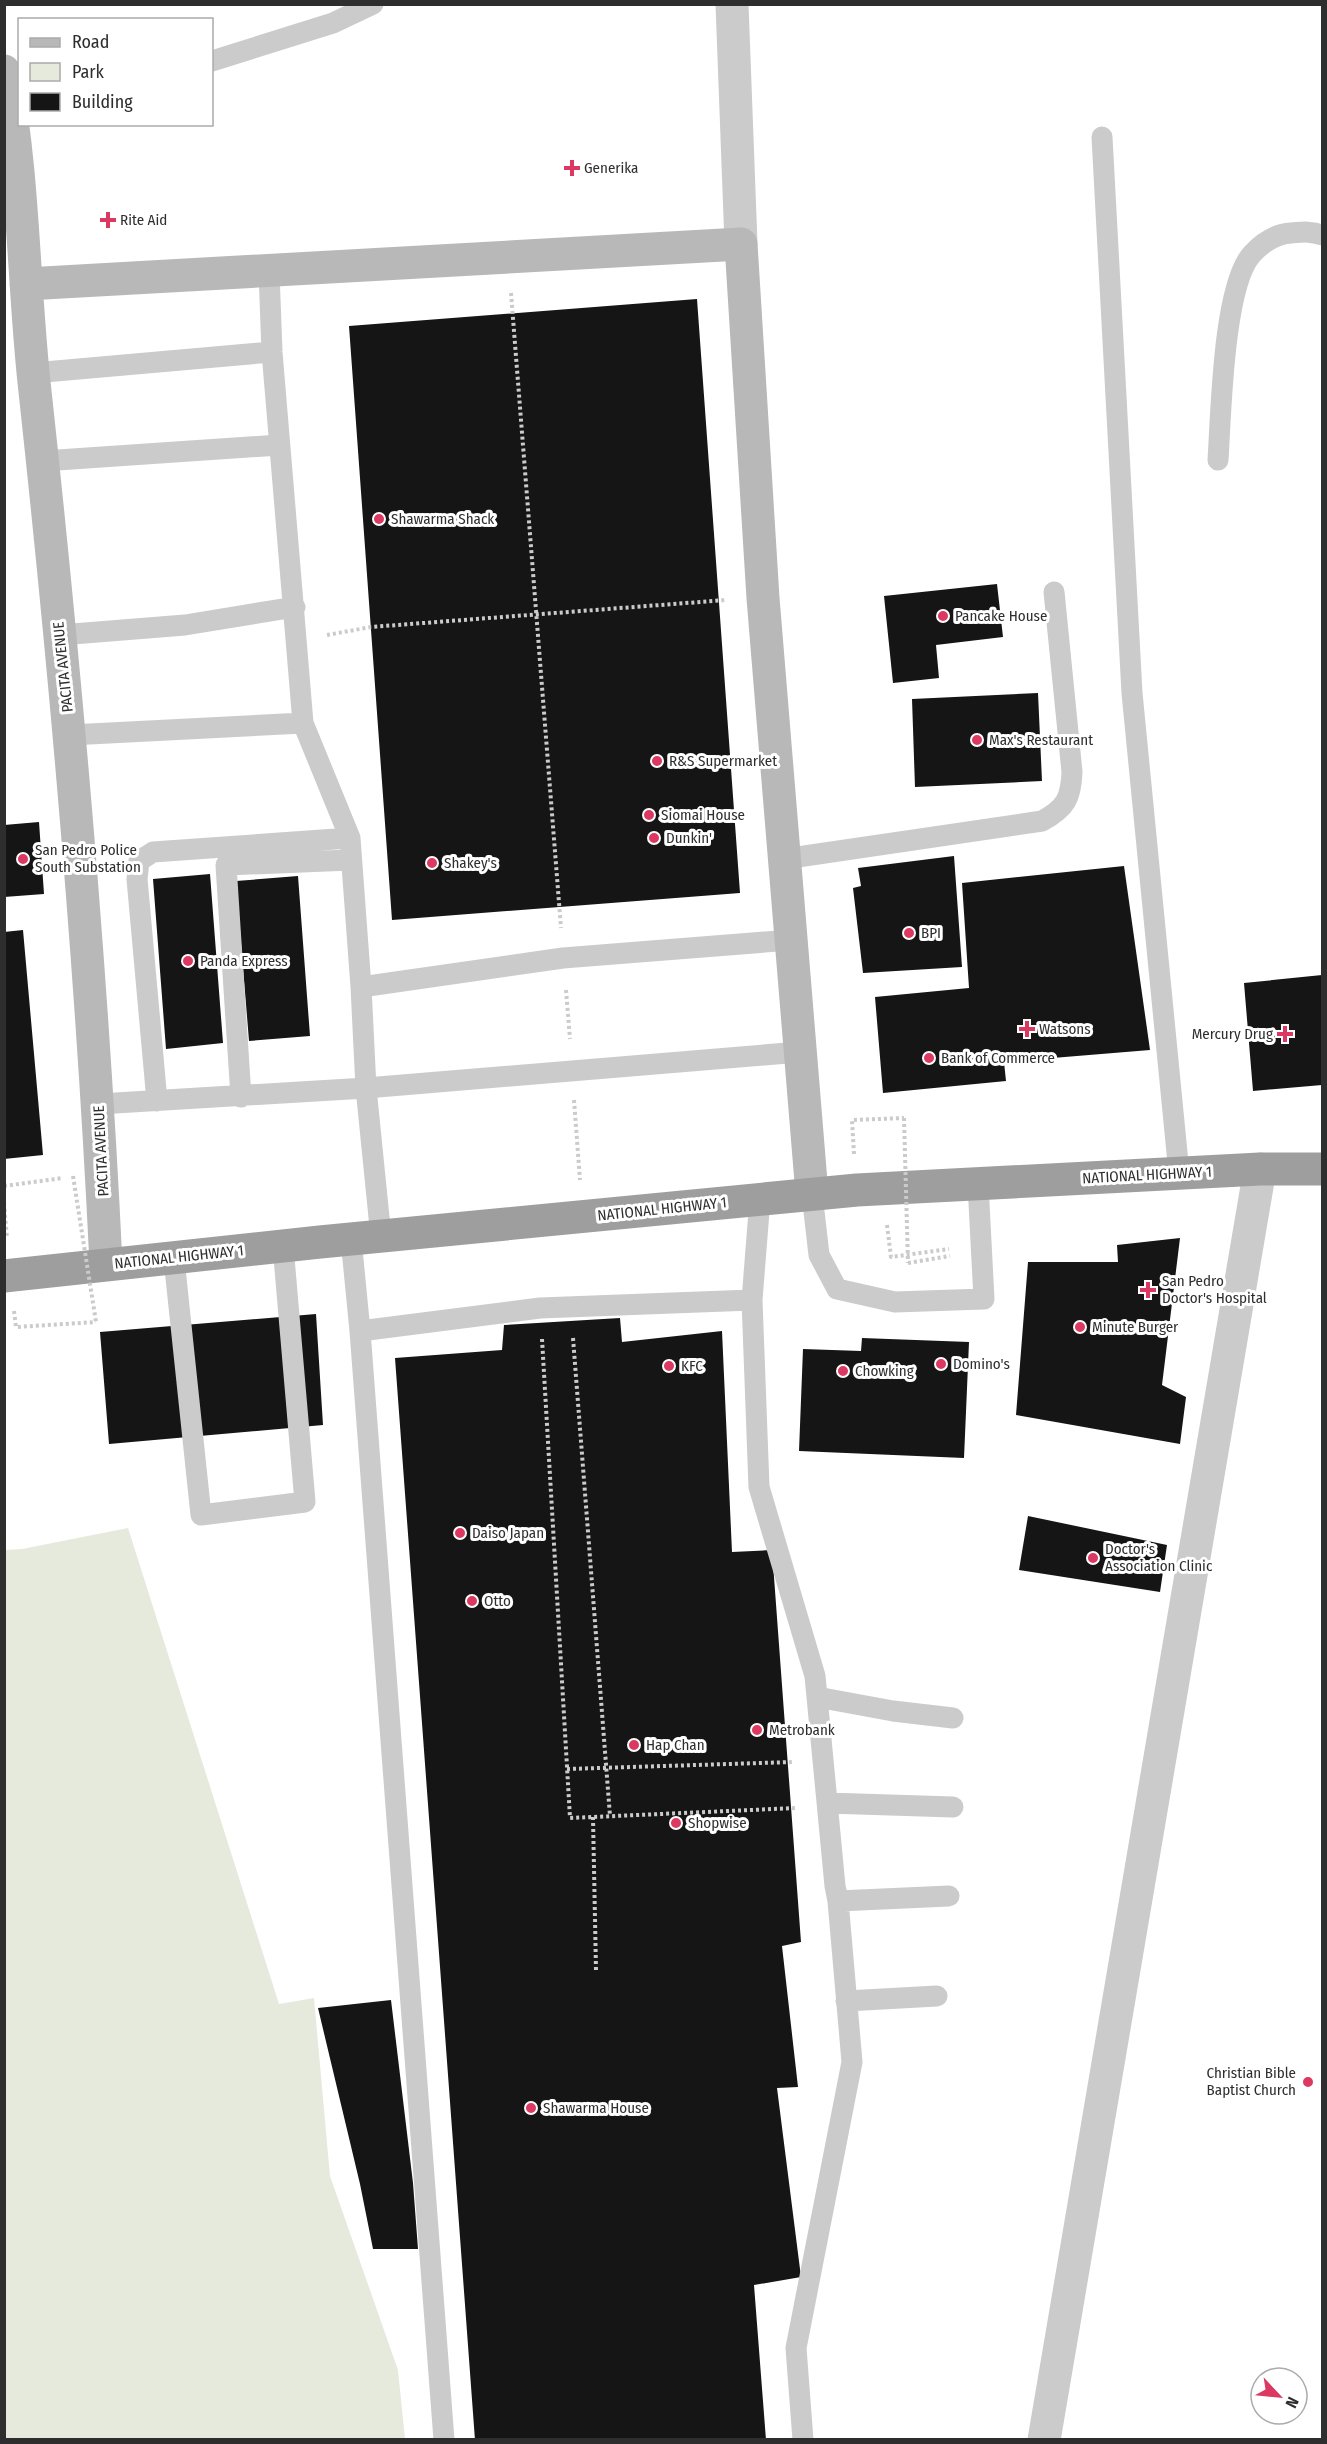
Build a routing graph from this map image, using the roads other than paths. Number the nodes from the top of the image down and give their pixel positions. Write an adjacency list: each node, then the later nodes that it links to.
1 (374, 4): 3 (lane)
2 (732, 4): 8 (street)
3 (213, 62)
4 (4, 71): 5 (main road, PACITA AVENUE)
5 (17, 123): 10 (main road, PACITA AVENUE)
6 (1102, 136): 33 (lane)
7 (1323, 235): 14 (lane)
8 (741, 244): 9 (main road); 22 (main road)
9 (269, 272): 10 (main road); 11 (lane)
10 (26, 284): 12 (main road, PACITA AVENUE)
11 (272, 352): 12 (lane); 13 (lane)
12 (33, 373): 15 (main road, PACITA AVENUE)
13 (279, 445): 15 (lane); 17 (lane)
14 (1218, 460)
15 (43, 461): 18 (main road, PACITA AVENUE)
16 (1054, 592): 22 (lane)
17 (295, 607): 18 (lane); 19 (lane)
18 (60, 635): 20 (main road, PACITA AVENUE)
19 (303, 723): 20 (lane); 21 (lane)
20 (70, 735): 30 (main road, PACITA AVENUE)
21 (350, 838): 23 (lane); 29 (lane)
22 (784, 859): 24 (main road)
23 (351, 860): 25 (lane); 28 (lane)
24 (791, 940): 25 (lane); 26 (main road)
25 (361, 987): 27 (lane)
26 (800, 1052): 27 (lane); 35 (main road)
27 (366, 1088): 28 (lane); 37 (lane)
28 (242, 1096): 29 (lane)
29 (157, 1101): 30 (lane)
30 (99, 1104): 40 (main road, PACITA AVENUE)
31 (1260, 1169): 32 (highway, NATIONAL HIGHWAY 1); 33 (highway, NATIONAL HIGHWAY 1); 54 (street)
32 (1323, 1169)
33 (1179, 1173): 34 (highway, NATIONAL HIGHWAY 1)
34 (978, 1184): 35 (highway, NATIONAL HIGHWAY 1); 35 (lane)
35 (812, 1194): 36 (highway, NATIONAL HIGHWAY 1)
36 (760, 1199): 37 (highway, NATIONAL HIGHWAY 1); 42 (lane)
37 (366, 1238): 38 (highway, NATIONAL HIGHWAY 1); 43 (lane)
38 (283, 1246): 39 (highway, NATIONAL HIGHWAY 1); 39 (lane)
39 (174, 1259): 40 (highway, NATIONAL HIGHWAY 1)
40 (106, 1264): 41 (highway, NATIONAL HIGHWAY 1)
41 (4, 1276)
42 (752, 1300): 43 (lane); 44 (lane)
43 (360, 1331): 52 (lane)
44 (817, 1697): 45 (lane); 46 (lane)
45 (953, 1718)
46 (827, 1803): 47 (lane); 49 (lane)
47 (953, 1807)
48 (949, 1896): 49 (lane)
49 (838, 1901): 51 (lane)
50 (937, 1996): 51 (lane)
51 (846, 2001): 53 (lane)
52 (444, 2439)
53 (803, 2439)
54 (1044, 2439)

